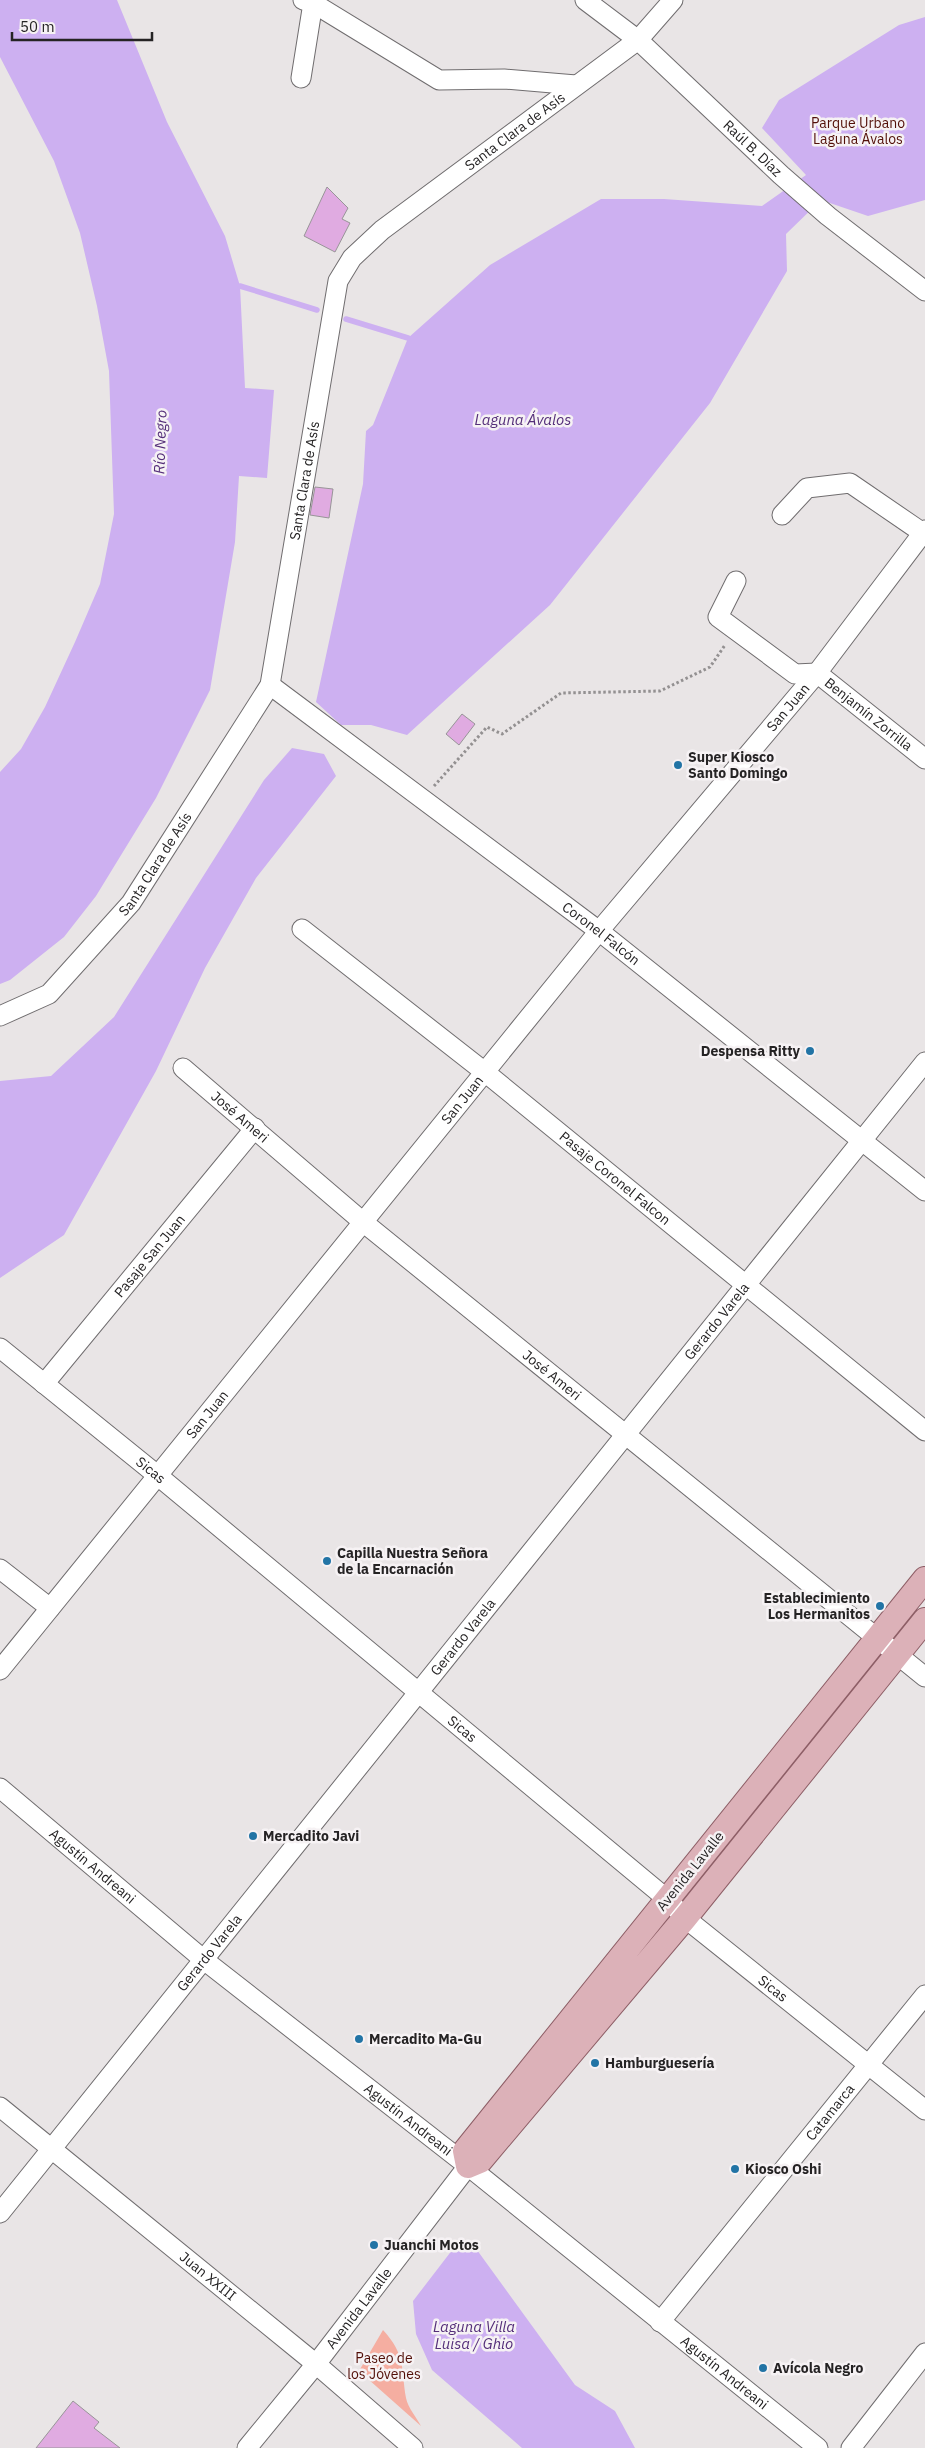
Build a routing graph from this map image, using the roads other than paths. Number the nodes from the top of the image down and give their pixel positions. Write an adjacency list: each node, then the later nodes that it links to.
1 (585, 0): 4 (street, Raúl B. Díaz)
2 (673, 0): 4 (street, Santa Clara de Asís)
3 (308, 2): 5 (street); 6 (street)
4 (638, 40): 6 (street, Santa Clara de Asís); 7 (street, Raúl B. Díaz)
5 (301, 78)
6 (576, 85): 12 (street, Santa Clara de Asís)
7 (925, 291)
8 (782, 515): 9 (street)
9 (924, 532): 11 (street, San Juan)
10 (736, 581): 11 (street, Benjamín Zorrilla)
11 (817, 673): 13 (street, Benjamín Zorrilla); 15 (street, San Juan)
12 (270, 685): 15 (street, Coronel Falcón); 16 (street, Santa Clara de Asís)
13 (925, 759)
14 (302, 929): 19 (street, Pasaje Coronel Falcon)
15 (599, 930): 19 (street, San Juan); 21 (street, Coronel Falcón)
16 (0, 1016)
17 (925, 1062): 21 (street, Gerardo Varela)
18 (183, 1068): 20 (street, José Ameri)
19 (486, 1073): 23 (street, San Juan); 24 (street, Pasaje Coronel Falcon)
20 (255, 1128): 23 (street, José Ameri); 26 (street, Pasaje San Juan)
21 (862, 1140): 22 (street, Coronel Falcón); 24 (street, Gerardo Varela)
22 (925, 1191)
23 (363, 1222): 28 (street, José Ameri); 29 (street, San Juan)
24 (746, 1286): 27 (street, Pasaje Coronel Falcon); 28 (street, Gerardo Varela)
25 (0, 1348): 26 (street, Sicas)
26 (44, 1384): 29 (street, Sicas)
27 (925, 1431)
28 (626, 1433): 34 (street, José Ameri); 38 (street, Gerardo Varela)
29 (157, 1475): 32 (street, San Juan); 38 (street, Sicas)
30 (0, 1569): 32 (street)
31 (925, 1579): 34 (main road, Avenida Lavalle)
32 (50, 1608): 36 (street, San Juan)
33 (925, 1620): 35 (main road, Avenida Lavalle)
34 (878, 1637): 35 (street, José Ameri); 40 (main road, Avenida Lavalle)
35 (898, 1654): 37 (street, José Ameri); 41 (main road, Avenida Lavalle)
36 (0, 1670)
37 (925, 1677)
38 (418, 1692): 40 (street, Sicas); 42 (street, Gerardo Varela)
39 (0, 1788): 42 (street, Agustín Andreani)
40 (667, 1899): 41 (street, Sicas); 48 (main road, Avenida Lavalle)
41 (685, 1918): 44 (street, Sicas); 48 (main road, Avenida Lavalle)
42 (204, 1960): 47 (street, Gerardo Varela); 48 (street, Agustín Andreani)
43 (925, 1995): 44 (street, Catamarca)
44 (870, 2066): 46 (street, Sicas); 50 (street, Catamarca)
45 (0, 2107): 47 (street, Juan XXIII)
46 (925, 2110)
47 (52, 2148): 49 (street, Gerardo Varela); 52 (street, Juan XXIII)
48 (468, 2166): 50 (street, Agustín Andreani); 52 (street, Avenida Lavalle)
49 (0, 2213)
50 (660, 2322): 55 (street, Agustín Andreani)
51 (925, 2353): 56 (street)
52 (316, 2364): 53 (street, Avenida Lavalle); 54 (street, Juan XXIII)
53 (247, 2448)
54 (414, 2448)
55 (818, 2448)
56 (851, 2448)

